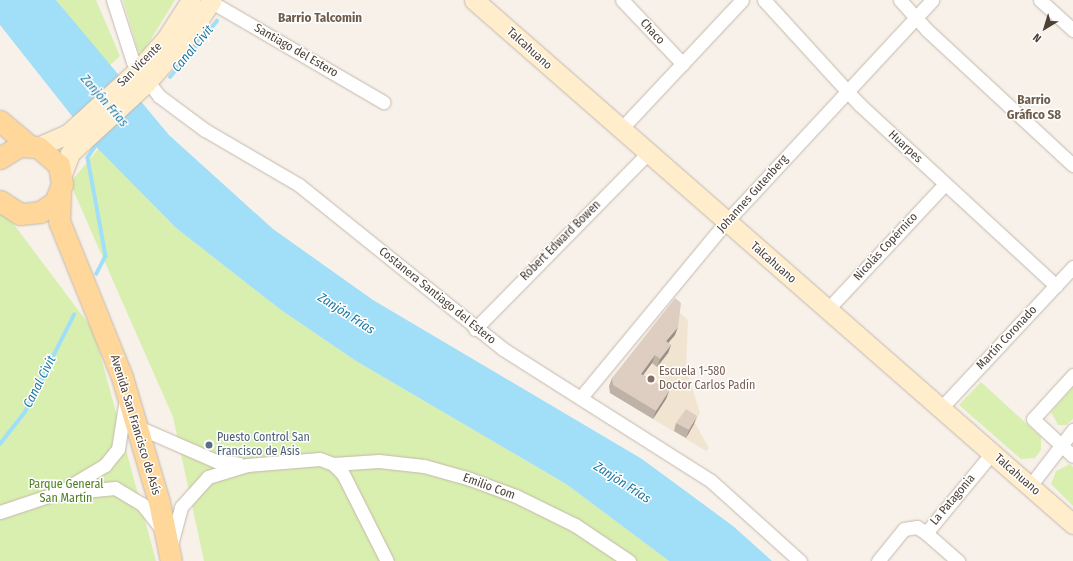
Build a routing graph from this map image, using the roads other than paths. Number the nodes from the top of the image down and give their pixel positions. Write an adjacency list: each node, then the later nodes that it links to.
1 (113, 0): 14 (street, Costanera Santiago del Estero)
2 (191, 0): 14 (street, San Vicente)
3 (622, 0): 13 (street, Chaco)
4 (742, 0): 13 (street)
5 (764, 0): 15 (street, Huarpes)
6 (900, 0): 11 (street)
7 (932, 0): 11 (street, Johannes Gutenberg)
8 (1040, 0): 12 (street)
9 (210, 1): 14 (street, San Vicente); 16 (street, Santiago del Estero)
10 (478, 1): 20 (street, Talcahuano)
11 (916, 18): 15 (street, Johannes Gutenberg); 24 (street)
12 (1073, 30)
13 (682, 64): 20 (street)
14 (135, 82): 19 (street, San Vicente); 34 (street, Costanera Santiago del Estero)
15 (847, 92): 26 (street, Huarpes); 29 (street, Johannes Gutenberg)
16 (383, 102)
17 (0, 120): 21 (main road, Avenida San Francisco de Asís)
18 (0, 130): 23 (main road)
19 (83, 130): 21 (street, San Vicente); 25 (street, San Vicente)
20 (620, 130): 22 (street, Talcahuano)
21 (34, 146): 23 (main road); 25 (main road, Avenida San Francisco de Asís)
22 (648, 154): 29 (street, Talcahuano); 34 (street, Robert Edward Bowen)
23 (2, 156)
24 (1073, 165)
25 (61, 184): 28 (main road); 31 (main road, Avenida San Francisco de Asís)
26 (945, 184): 32 (street, Huarpes); 33 (street, Nicolás Copérnico)
27 (0, 201): 28 (main road, Avenida San Francisco de Asís)
28 (30, 214): 31 (main road, Avenida San Francisco de Asís)
29 (726, 222): 33 (street, Talcahuano); 37 (street, Johannes Gutenberg)
30 (1073, 267): 32 (street, Martín Coronado)
31 (80, 270): 36 (main road, Avenida San Francisco de Asís)
32 (1056, 286): 38 (street, Martín Coronado)
33 (827, 310): 38 (street, Talcahuano)
34 (475, 329): 37 (street, Costanera Santiago del Estero)
35 (1073, 375): 41 (street)
36 (122, 377): 39 (main road, Avenida San Francisco de Asís); 47 (street)
37 (582, 396): 54 (street, Costanera Santiago del Estero)
38 (941, 408): 42 (street, Talcahuano)
39 (138, 427): 45 (street); 51 (main road, Avenida San Francisco de Asís)
40 (1073, 430): 41 (street)
41 (1060, 444): 43 (street); 46 (street)
42 (992, 453): 46 (street, Talcahuano); 50 (street, La Patagonia)
43 (1073, 456)
44 (333, 464): 45 (street, Emilio Com); 52 (street); 53 (street, Emilio Com)
45 (247, 465): 51 (street)
46 (1030, 486): 49 (street, Talcahuano)
47 (54, 494): 48 (street); 51 (street)
48 (0, 512)
49 (1073, 524)
50 (926, 533): 55 (street, La Patagonia); 56 (street)
51 (171, 561)
52 (387, 561)
53 (629, 561)
54 (800, 561)
55 (878, 561)
56 (958, 561)

